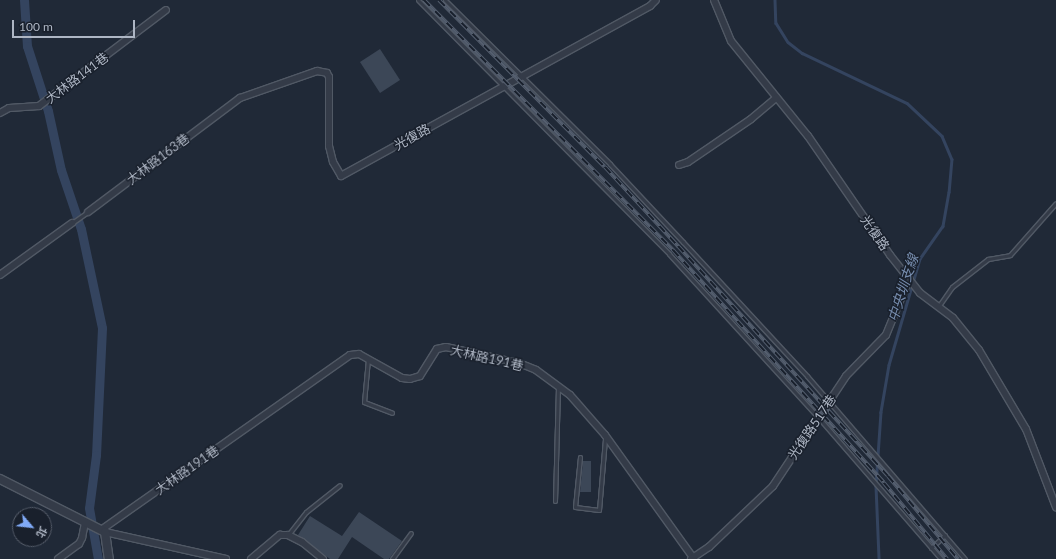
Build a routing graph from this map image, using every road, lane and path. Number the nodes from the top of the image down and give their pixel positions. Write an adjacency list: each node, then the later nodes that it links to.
1 (418, 0): 7 (lane)
2 (445, 0): 6 (lane)
3 (656, 0): 6 (street, 光復路)
4 (714, 0): 9 (street, 光復路)
5 (166, 10): 10 (street, 大林路141巷)
6 (522, 75): 7 (street, 光復路); 20 (lane)
7 (505, 85): 8 (street, 光復路); 22 (lane)
8 (240, 98): 13 (street, 大林路163巷)
9 (776, 98): 11 (street); 16 (street, 光復路)
10 (0, 114)
11 (679, 165)
12 (1056, 203): 17 (lane)
13 (88, 212): 14 (lane)
14 (72, 223): 15 (street)
15 (0, 274)
16 (909, 279): 17 (street, 光復路); 20 (street, 光復路517巷)
17 (937, 308): 28 (street, 光復路)
18 (368, 358): 19 (street, 大林路191巷); 21 (lane); 30 (street, 大林路191巷)
19 (558, 385): 23 (street, 大林路191巷); 27 (lane)
20 (829, 401): 22 (street, 光復路517巷); 33 (lane)
21 (392, 413)
22 (818, 417): 34 (lane); 41 (street, 光復路517巷)
23 (606, 435): 24 (lane); 41 (street, 大林路191巷)
24 (580, 457)
25 (0, 478): 29 (street)
26 (340, 485): 32 (lane)
27 (555, 501)
28 (1056, 507)
29 (85, 522): 30 (street); 35 (street)
30 (102, 530): 36 (street); 37 (street)
31 (411, 533): 40 (lane)
32 (288, 535): 38 (street); 39 (street)
33 (945, 535): 34 (lane); 43 (lane)
34 (931, 548): 42 (lane)
35 (58, 559)
36 (110, 559)
37 (226, 559)
38 (251, 559)
39 (323, 559)
40 (392, 559)
41 (693, 559)
42 (941, 559)
43 (965, 559)

